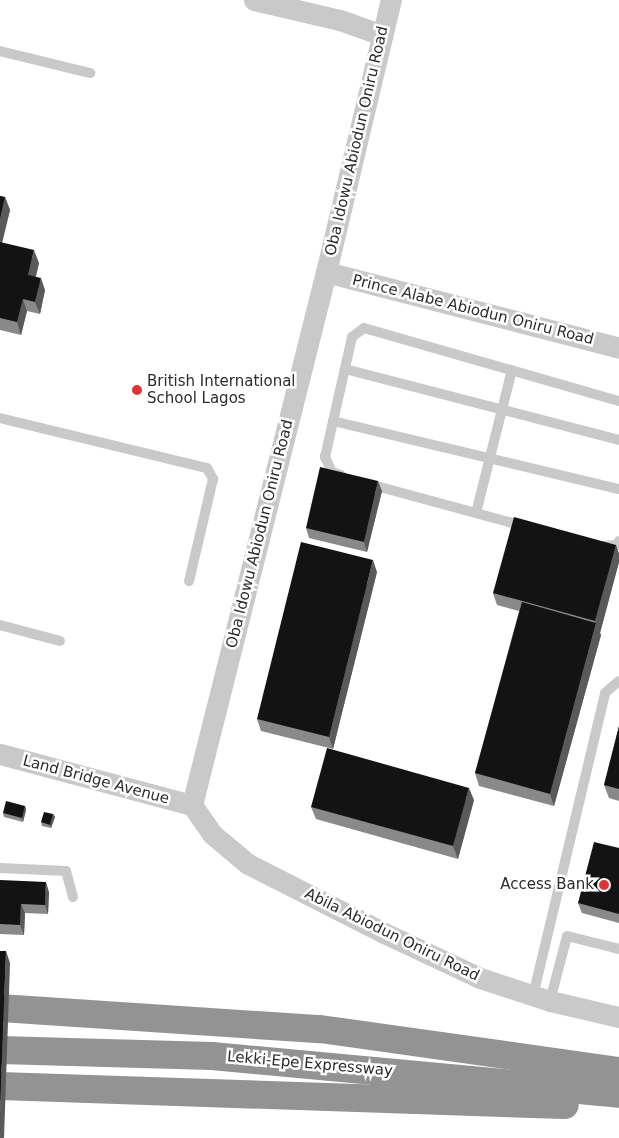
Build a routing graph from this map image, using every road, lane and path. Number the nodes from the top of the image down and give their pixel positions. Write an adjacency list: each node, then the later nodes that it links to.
1 (254, 0): 3 (street)
2 (391, 0): 3 (street, Oba Idowu Abiodun Oniru Road)
3 (382, 35): 6 (street, Oba Idowu Abiodun Oniru Road)
4 (0, 51): 5 (lane)
5 (90, 73)
6 (326, 272): 7 (street, Prince Alabe Abiodun Oniru Road); 26 (street, Oba Idowu Abiodun Oniru Road)
7 (619, 348)
8 (345, 369): 9 (lane); 11 (lane); 13 (lane)
9 (512, 370): 10 (lane); 11 (lane)
10 (619, 401)
11 (502, 409): 14 (lane); 15 (lane)
12 (0, 418): 21 (lane)
13 (333, 421): 15 (lane); 17 (lane)
14 (619, 440)
15 (489, 460): 16 (lane); 17 (lane)
16 (619, 489)
17 (476, 513): 18 (lane)
18 (534, 528)
19 (592, 544): 20 (lane)
20 (619, 544)
21 (189, 581)
22 (0, 625): 23 (lane)
23 (60, 641)
24 (619, 681): 30 (lane)
25 (0, 754): 26 (street, Land Bridge Avenue)
26 (192, 805): 30 (street, Abila Abiodun Oniru Road)
27 (0, 868): 28 (lane)
28 (73, 897)
29 (619, 949): 30 (lane)
30 (542, 998): 32 (street, Abila Abiodun Oniru Road)
31 (0, 1008): 34 (highway)
32 (619, 1017)
33 (0, 1050): 36 (highway, Lekki-Epe Expressway)
34 (619, 1071)
35 (0, 1086): 37 (highway)
36 (619, 1094)
37 (619, 1108)

